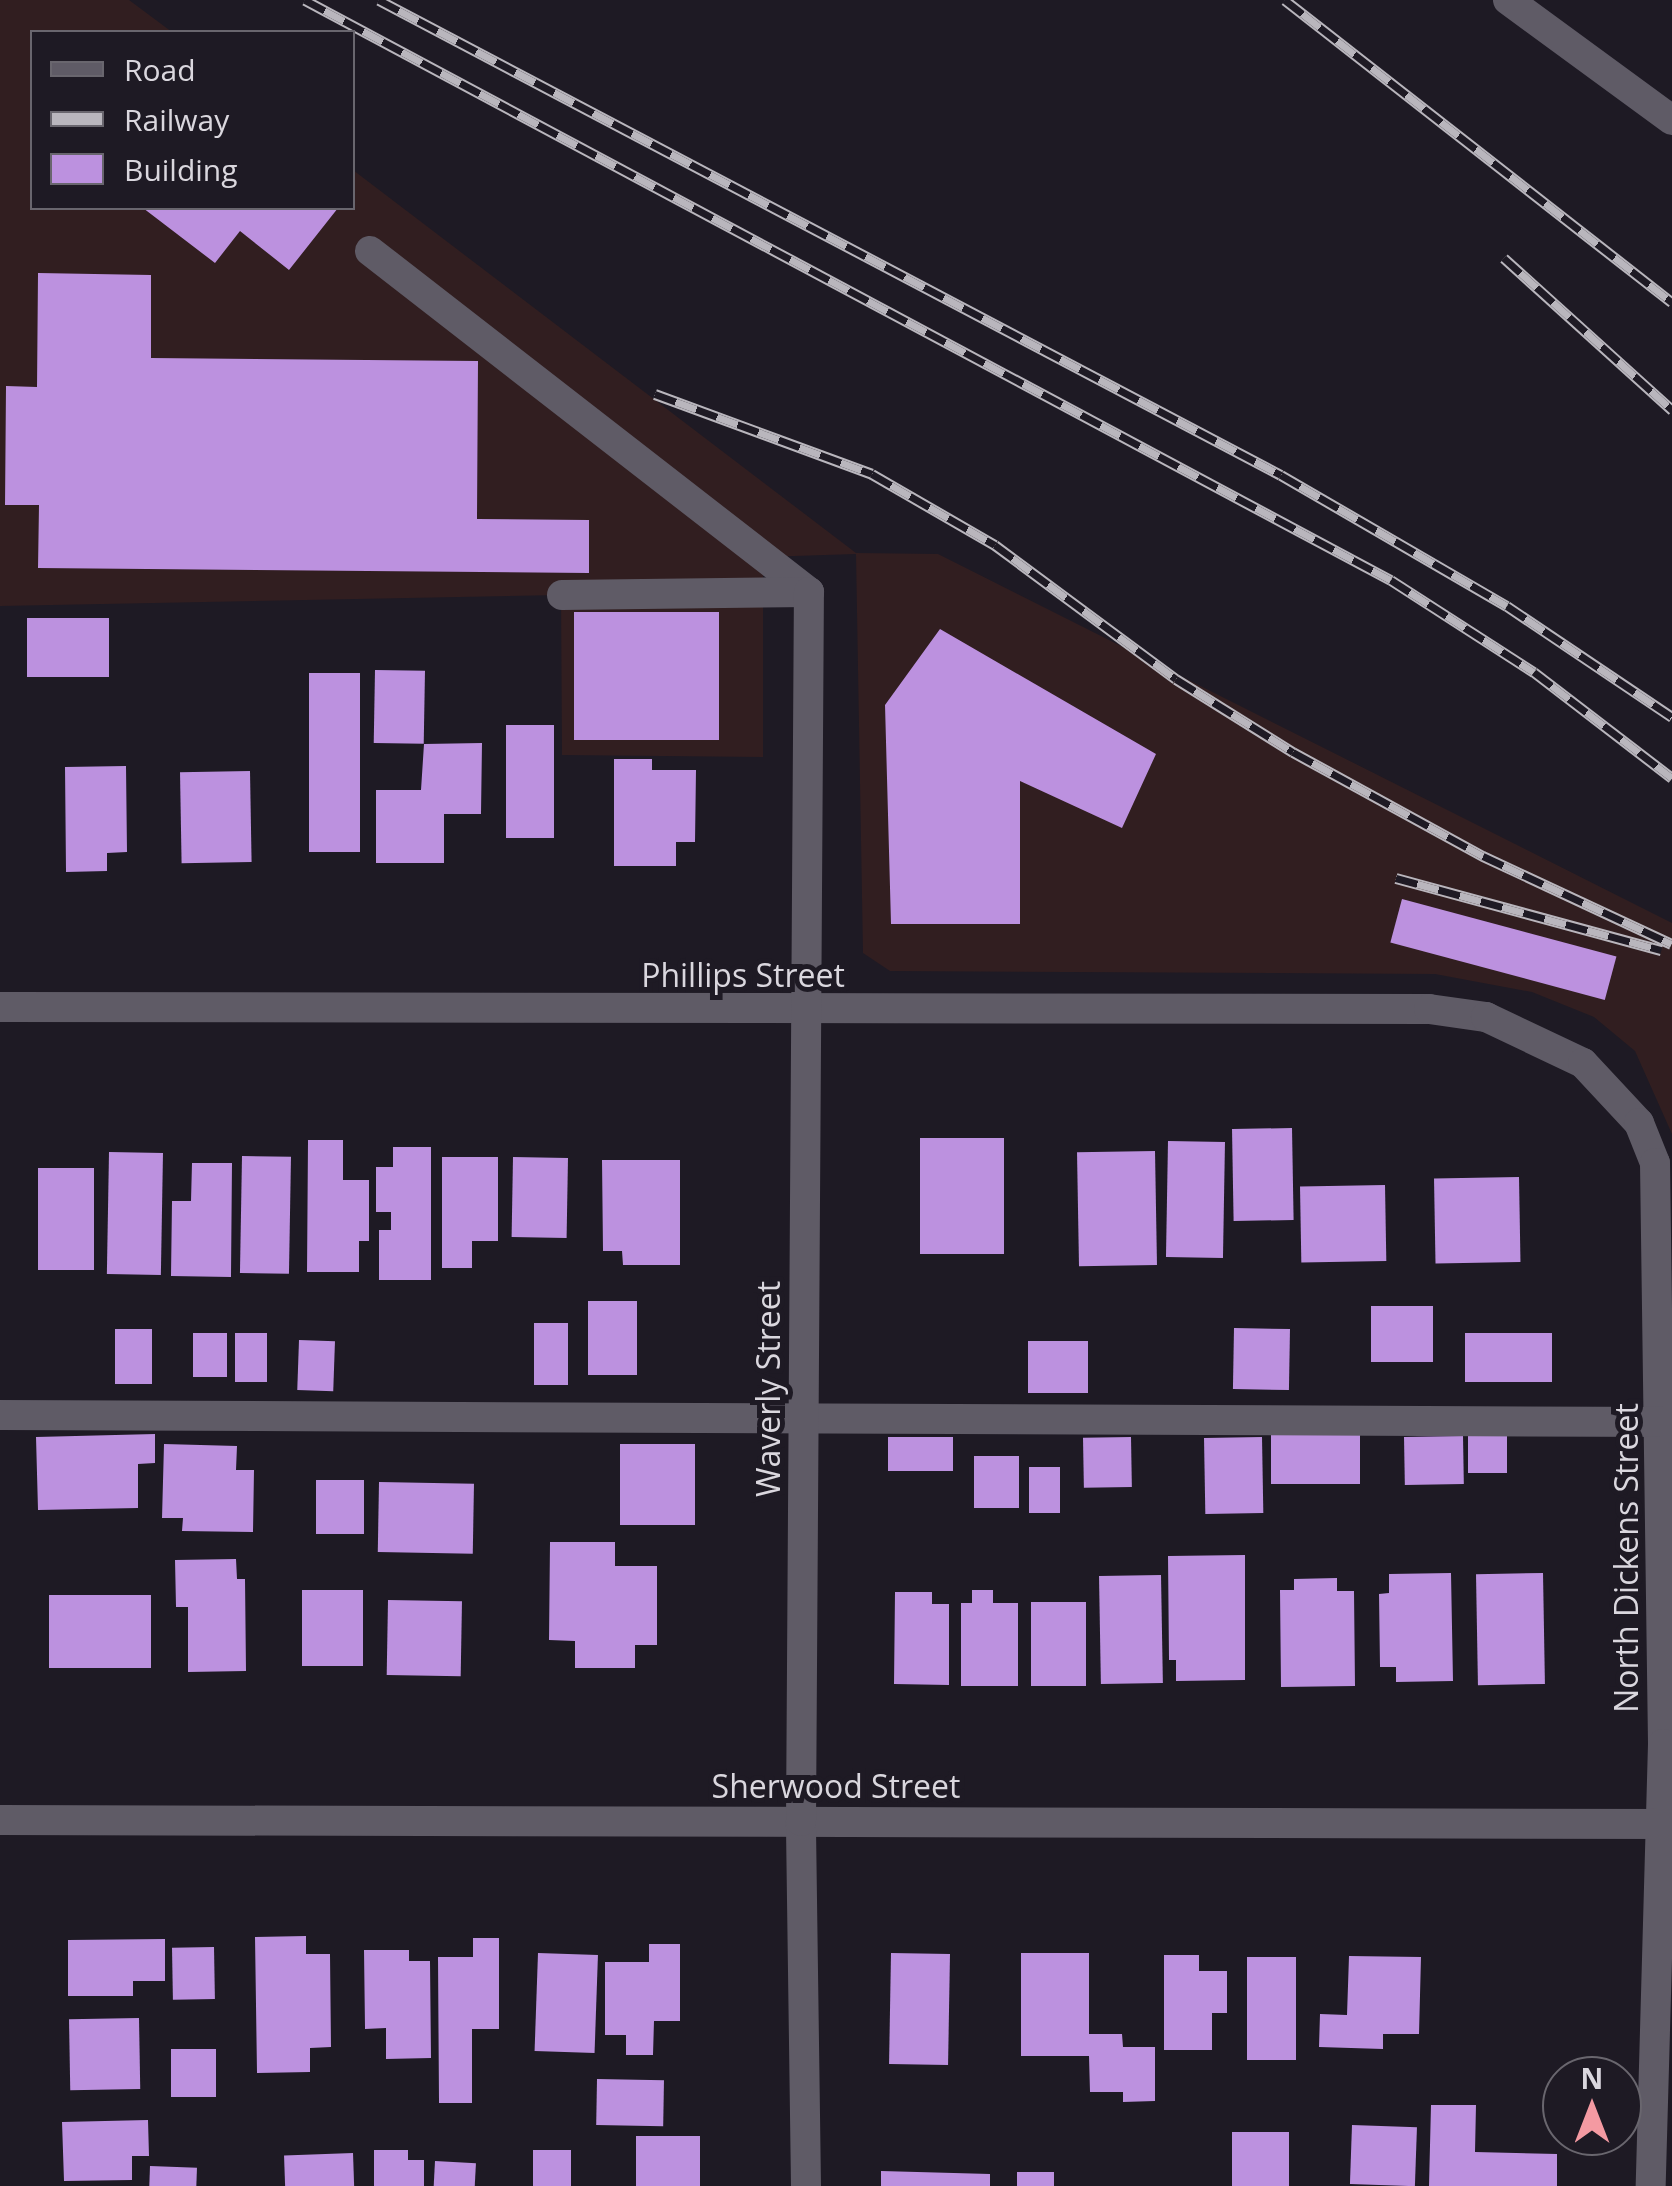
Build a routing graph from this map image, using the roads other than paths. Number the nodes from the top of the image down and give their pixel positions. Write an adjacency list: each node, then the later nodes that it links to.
1 (1508, 0): 2 (street)
2 (1672, 120)
3 (370, 251): 4 (street)
4 (809, 592): 5 (street); 7 (street, Waverly Street)
5 (562, 595)
6 (0, 1007): 7 (street, Phillips Street)
7 (806, 1011): 8 (street, Phillips Street); 10 (street, Waverly Street)
8 (1486, 1018): 11 (street, North Dickens Street)
9 (0, 1415): 10 (street)
10 (803, 1422): 11 (street); 13 (street, Waverly Street)
11 (1666, 1422): 14 (street, North Dickens Street)
12 (0, 1820): 13 (street, Sherwood Street)
13 (801, 1821): 14 (street, Sherwood Street); 15 (street, Waverly Street)
14 (1667, 1824): 16 (street, North Dickens Street)
15 (806, 2186)
16 (1652, 2186)

